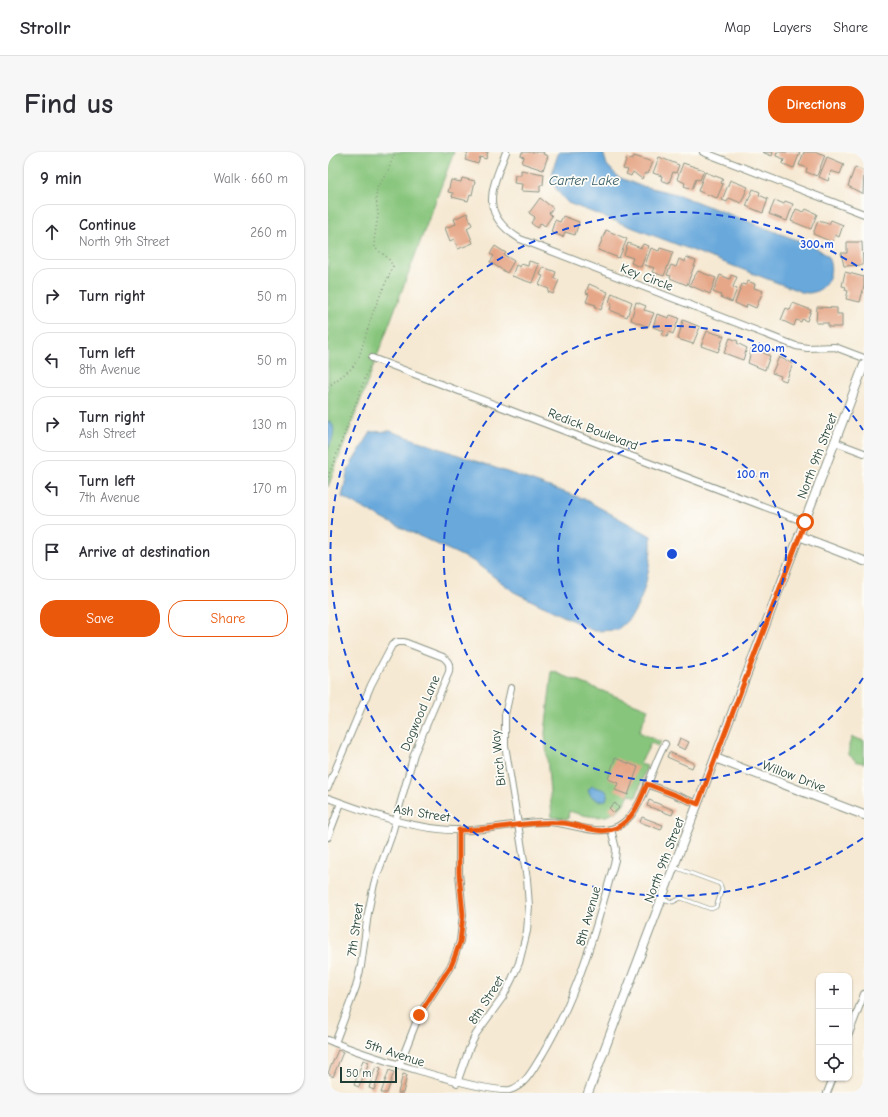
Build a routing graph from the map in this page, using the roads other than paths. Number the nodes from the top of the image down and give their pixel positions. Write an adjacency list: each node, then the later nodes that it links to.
1 (506, 152): 5 (street, Key Circle)
2 (703, 152): 3 (street)
3 (864, 214)
4 (372, 358): 9 (street, Redick Boulevard)
5 (864, 358)
6 (864, 365): 7 (street, North 9th Street)
7 (835, 442): 8 (street); 9 (street, North 9th Street)
8 (864, 454)
9 (805, 522): 10 (street, North 9th Street)
10 (799, 536): 11 (street); 14 (street, North 9th Street)
11 (864, 561)
12 (511, 688): 22 (street, Birch Way)
13 (665, 744): 15 (street)
14 (716, 758): 19 (street, North 9th Street); 20 (street, Willow Drive)
15 (647, 784): 19 (street); 23 (street)
16 (328, 787): 21 (street, Dogwood Lane)
17 (328, 798): 18 (street, Ash Street)
18 (341, 803): 21 (street, Ash Street); 25 (street)
19 (698, 804): 26 (street, North 9th Street)
20 (864, 816)
21 (396, 821): 24 (street, Ash Street); 32 (street, 7th Street)
22 (518, 825): 23 (street, Ash Street); 24 (street, Ash Street); 35 (street, 8th Street)
23 (611, 829): 35 (street, 8th Avenue)
24 (459, 830): 33 (street)
25 (328, 837)
26 (674, 867): 27 (street, North 9th Street); 27 (lane)
27 (662, 899): 39 (street, North 9th Street)
28 (864, 994): 29 (street)
29 (862, 1006): 30 (street)
30 (852, 1028)
31 (328, 1040): 32 (street, 5th Avenue)
32 (335, 1043): 33 (street, 5th Avenue)
33 (399, 1066): 35 (street, 5th Avenue)
34 (832, 1081): 37 (street)
35 (457, 1083)
36 (328, 1091): 38 (street)
37 (828, 1092): 40 (street)
38 (333, 1093)
39 (588, 1093)
40 (835, 1093)

